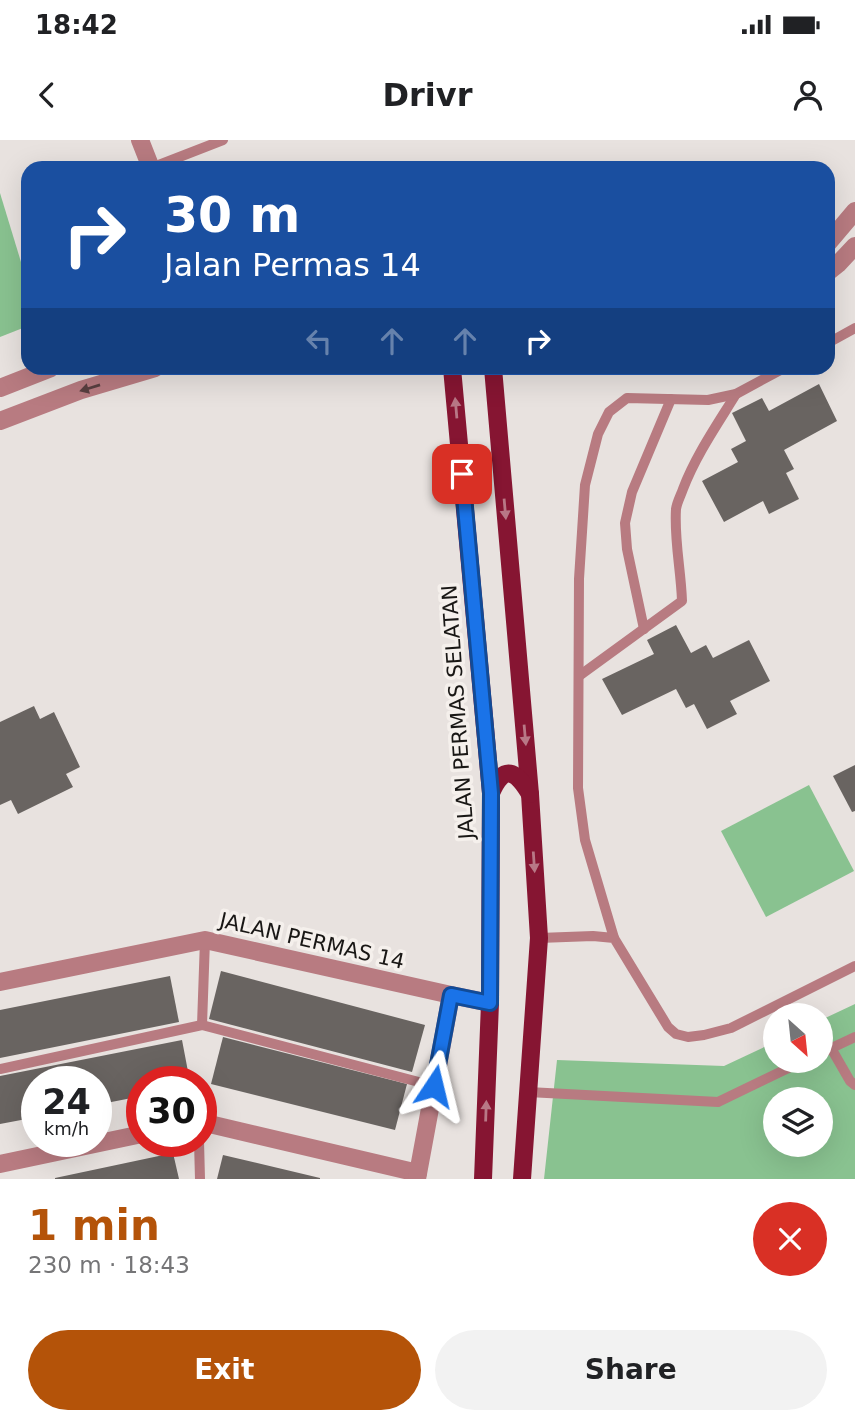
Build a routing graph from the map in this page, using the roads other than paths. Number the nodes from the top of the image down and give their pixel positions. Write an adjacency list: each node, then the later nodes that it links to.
1 (140, 140): 3 (street)
2 (223, 140): 4 (lane)
3 (148, 161)
4 (169, 161)
5 (855, 211): 6 (street)
6 (835, 235)
7 (855, 246): 8 (street)
8 (835, 266)
9 (855, 328): 10 (lane)
10 (835, 340)
11 (33, 375): 16 (street)
12 (131, 375): 19 (street, one-way to 19)
13 (453, 375): 22 (main road, JALAN PERMAS SELATAN, one-way to 13)
14 (494, 375): 23 (main road, one-way to 23)
15 (771, 375): 17 (lane)
16 (0, 388)
17 (736, 394): 18 (lane); 20 (lane)
18 (671, 399): 20 (lane); 21 (lane)
19 (0, 421)
20 (644, 629): 21 (lane)
21 (579, 676): 25 (lane)
22 (491, 793): 23 (main road); 30 (main road, JALAN PERMAS SELATAN)
23 (530, 794): 24 (main road, one-way to 24)
24 (539, 938): 25 (lane); 39 (main road)
25 (614, 938): 27 (lane)
26 (205, 940): 28 (street, JALAN PERMAS 14); 29 (street, JALAN PERMAS 14); 31 (lane)
27 (855, 966)
28 (0, 982)
29 (451, 995): 30 (street, JALAN PERMAS 14); 38 (street)
30 (490, 1003): 46 (main road, JALAN PERMAS SELATAN, one-way to 30)
31 (202, 1025): 35 (lane); 38 (lane)
32 (855, 1037): 33 (lane)
33 (833, 1048)
34 (833, 1060): 37 (lane)
35 (0, 1069)
36 (779, 1073): 39 (lane)
37 (855, 1085)
38 (434, 1086): 44 (street)
39 (528, 1092): 47 (main road)
40 (217, 1126): 44 (street)
41 (126, 1137): 43 (street)
42 (199, 1157): 45 (lane)
43 (0, 1164)
44 (418, 1176)
45 (200, 1179)
46 (483, 1179)
47 (522, 1179)

